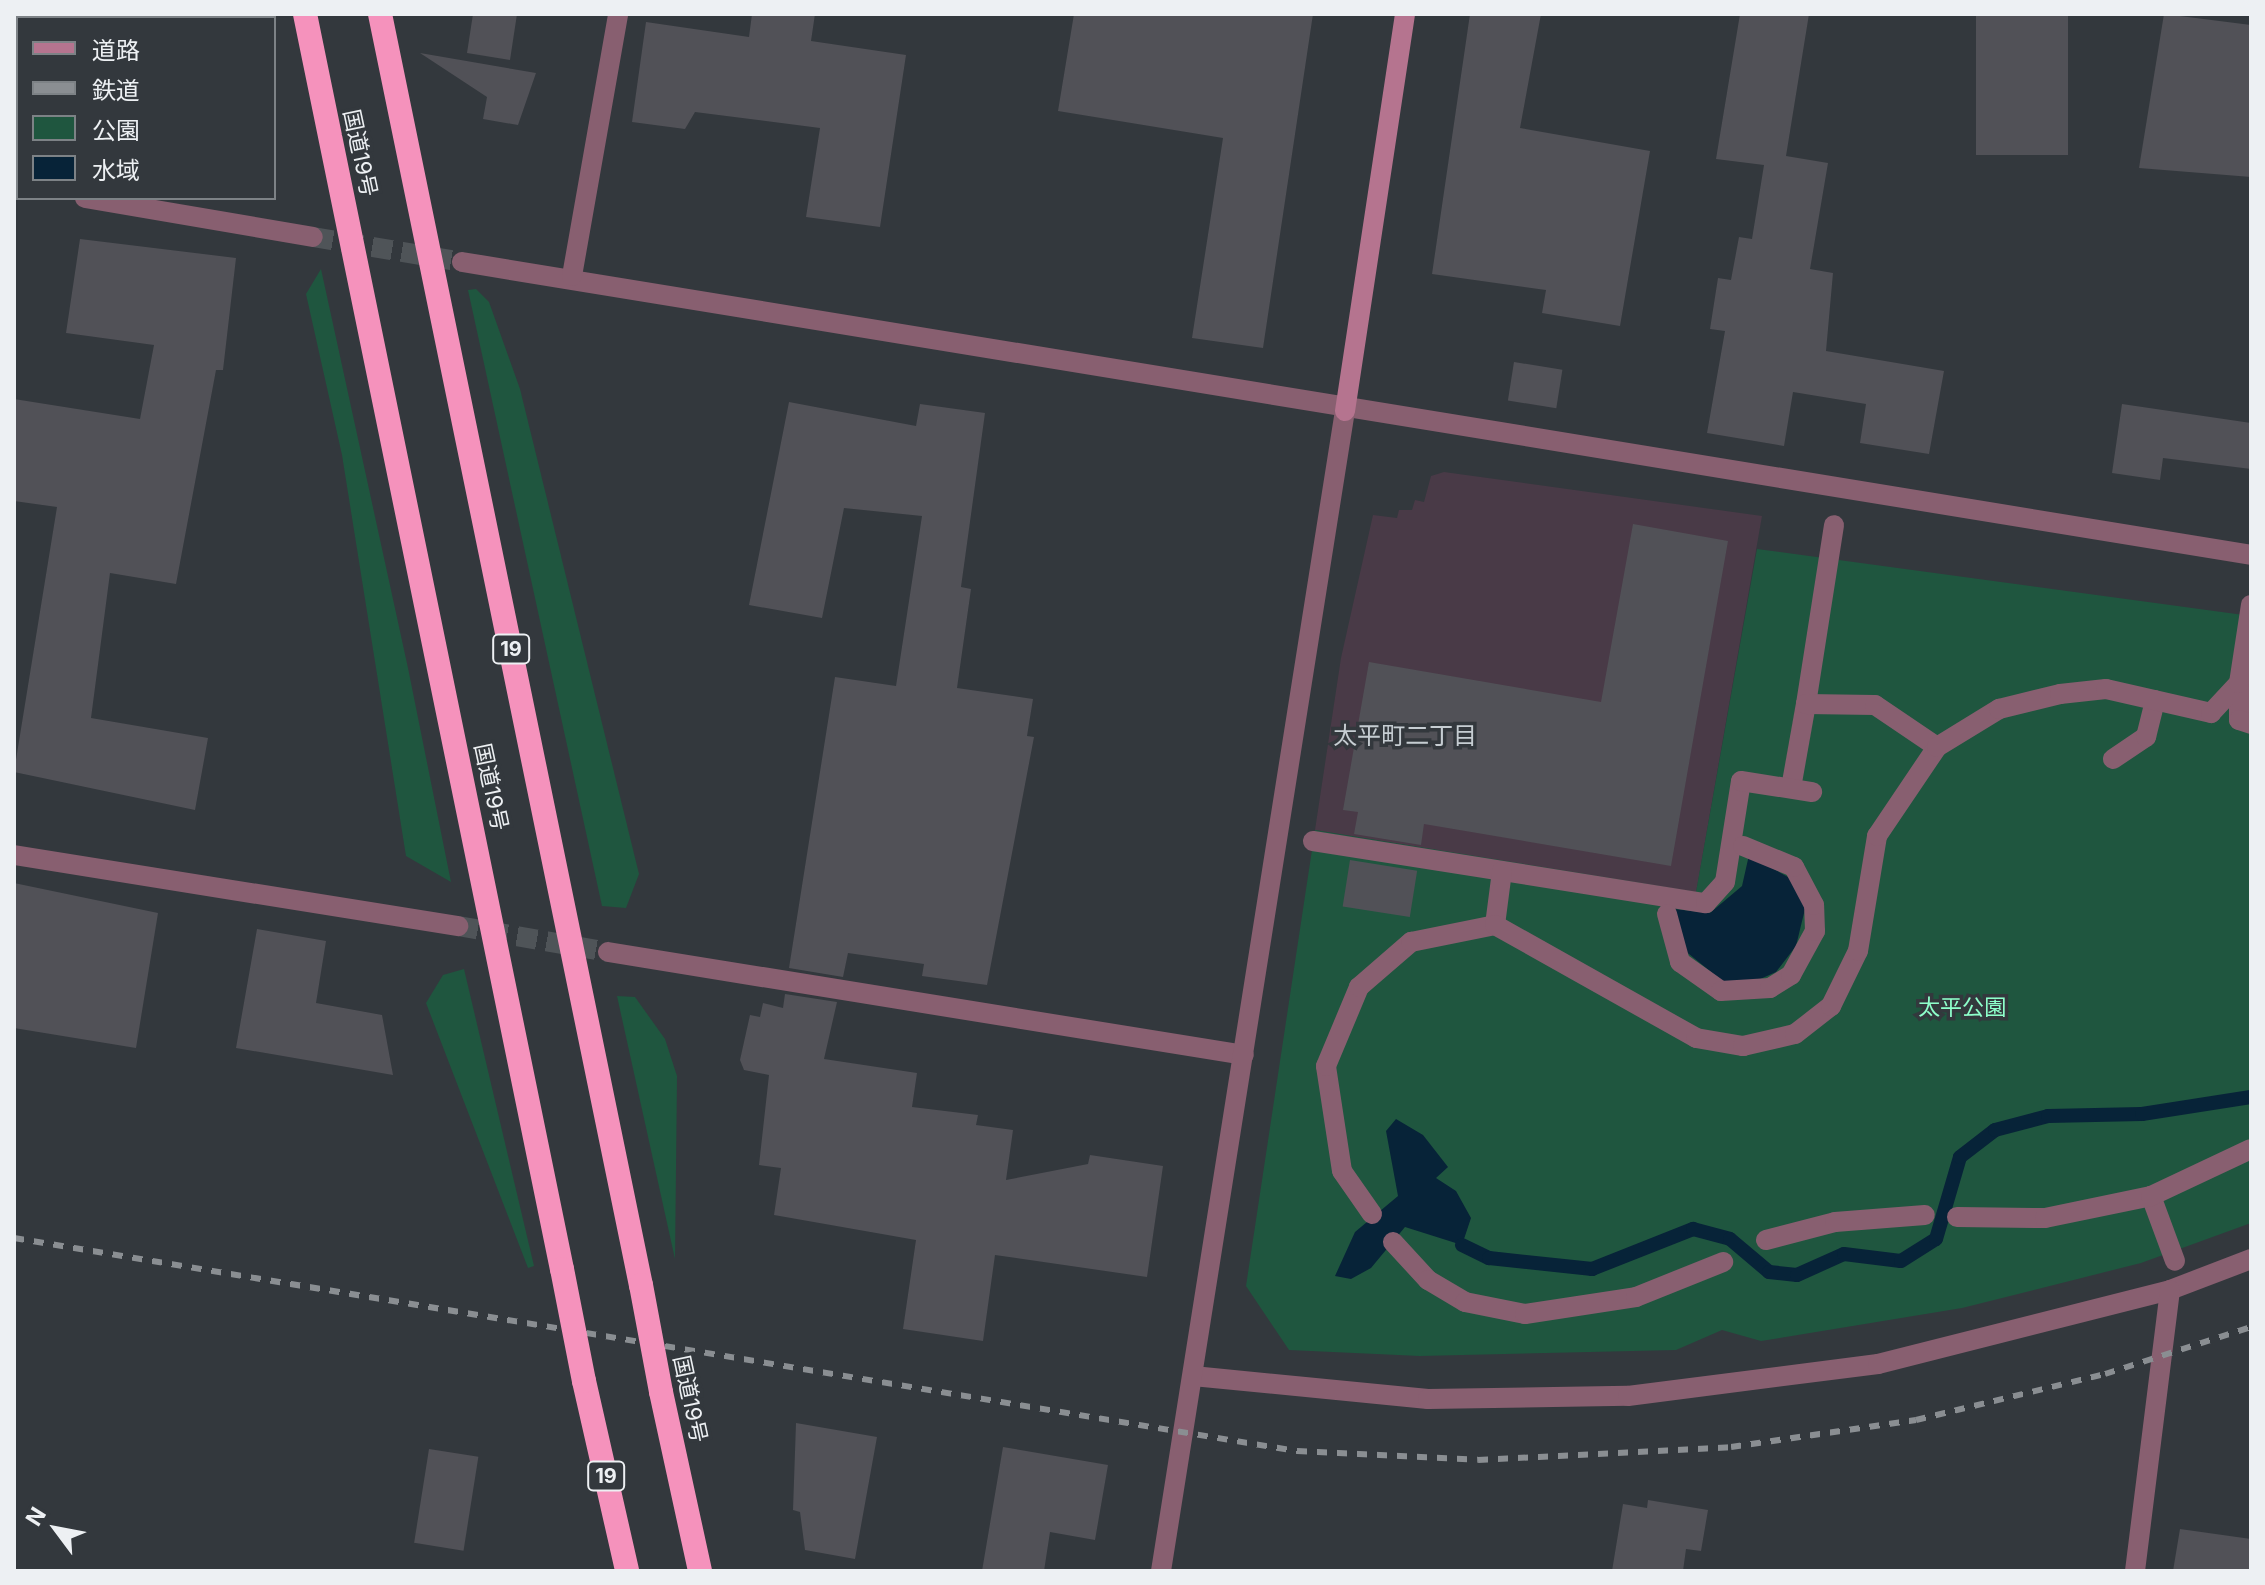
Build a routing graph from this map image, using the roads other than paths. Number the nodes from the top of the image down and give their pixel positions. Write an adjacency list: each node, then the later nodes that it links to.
1 (305, 14): 40 (highway, 国道19号 / 19, bridge)
2 (380, 14): 41 (highway, 国道19号 / 19, bridge)
3 (618, 14): 8 (street)
4 (1405, 14): 9 (street)
5 (97, 200): 6 (street)
6 (313, 237)
7 (462, 262): 8 (street)
8 (572, 276): 9 (street)
9 (1345, 411): 11 (street); 27 (street)
10 (1834, 525): 15 (street)
11 (2251, 555)
12 (2251, 605): 13 (street)
13 (2239, 683): 14 (street); 16 (street)
14 (2155, 700): 17 (street); 18 (street)
15 (1806, 704): 17 (street); 22 (street)
16 (2251, 724)
17 (1937, 747): 24 (street)
18 (2113, 759)
19 (1313, 841): 22 (street)
20 (1743, 846): 23 (street)
21 (14, 855): 25 (street)
22 (1502, 871): 24 (street)
23 (1667, 914)
24 (1495, 925): 30 (street)
25 (458, 926)
26 (608, 952): 27 (street)
27 (1244, 1055): 39 (street)
28 (2251, 1149): 29 (street)
29 (2151, 1196): 32 (street); 36 (street)
30 (1372, 1214)
31 (1925, 1215): 33 (street)
32 (1957, 1217)
33 (1766, 1240)
34 (1393, 1242): 37 (street)
35 (2251, 1259): 38 (street)
36 (2175, 1261)
37 (1723, 1262)
38 (2170, 1290): 39 (street); 43 (street)
39 (1193, 1376): 42 (street)
40 (627, 1571)
41 (700, 1571)
42 (1161, 1571)
43 (2135, 1571)

